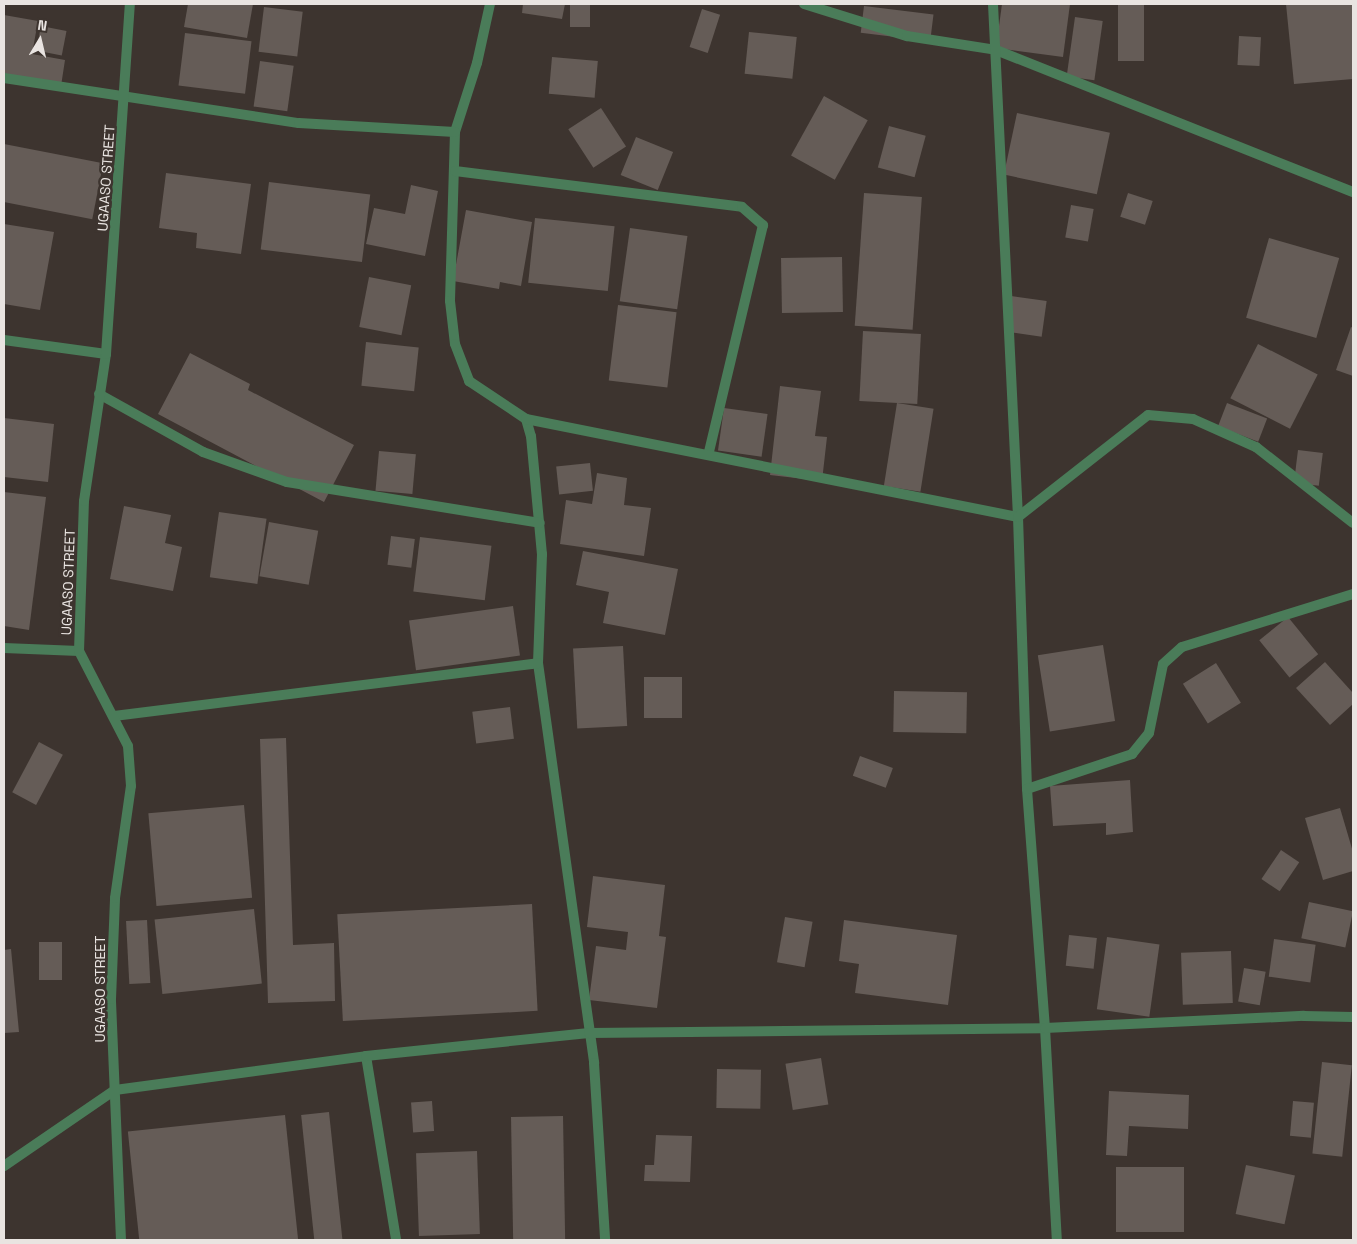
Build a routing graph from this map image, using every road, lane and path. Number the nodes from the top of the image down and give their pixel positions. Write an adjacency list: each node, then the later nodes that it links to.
1 (130, 4): 7 (street, UGAASO STREET)
2 (490, 4): 8 (street)
3 (804, 4): 5 (street)
4 (993, 4): 5 (street)
5 (996, 50): 10 (street); 16 (street)
6 (4, 78): 7 (street)
7 (126, 99): 8 (street); 12 (street, UGAASO STREET)
8 (455, 132): 9 (street)
9 (455, 170): 14 (street); 15 (street)
10 (1353, 192)
11 (4, 340): 12 (street)
12 (106, 354): 13 (street, UGAASO STREET)
13 (99, 394): 17 (street); 21 (street, UGAASO STREET)
14 (526, 419): 15 (street); 17 (street)
15 (708, 456): 16 (street)
16 (1018, 517): 18 (street); 24 (street)
17 (540, 523): 22 (street)
18 (1353, 523)
19 (1353, 594): 24 (street)
20 (4, 648): 21 (street)
21 (79, 650): 23 (street, UGAASO STREET)
22 (538, 663): 23 (street); 27 (street)
23 (114, 716): 29 (street, UGAASO STREET)
24 (1027, 789): 26 (street)
25 (1353, 1017): 26 (street)
26 (1046, 1028): 27 (street); 34 (street)
27 (589, 1033): 28 (street); 33 (street)
28 (366, 1056): 29 (street); 32 (street)
29 (115, 1090): 30 (street); 31 (street, UGAASO STREET)
30 (4, 1166)
31 (121, 1240)
32 (396, 1240)
33 (605, 1240)
34 (1056, 1240)

